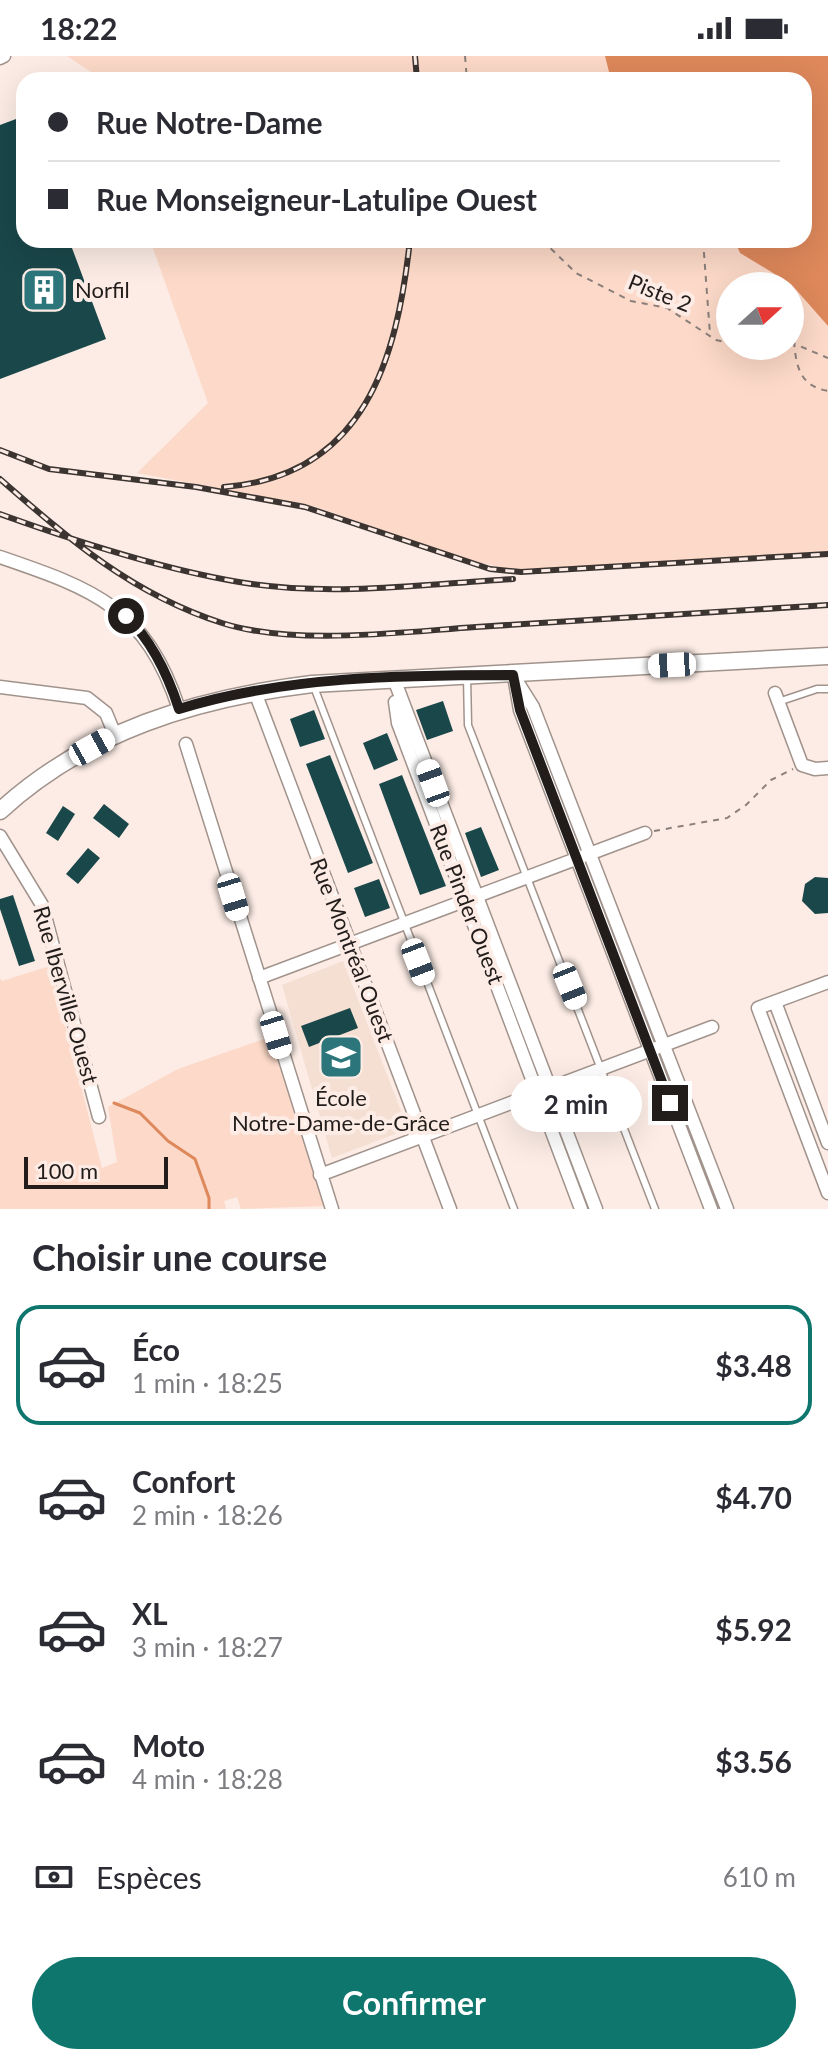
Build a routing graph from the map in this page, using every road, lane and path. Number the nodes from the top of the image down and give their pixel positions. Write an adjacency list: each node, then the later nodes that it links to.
1 (550, 248): 3 (path, Piste 2)
2 (704, 248): 3 (path)
3 (710, 336): 4 (path, Piste 2)
4 (716, 338)
5 (804, 347): 6 (path)
6 (828, 358)
7 (795, 360): 8 (path)
8 (828, 391)
9 (0, 557): 19 (street)
10 (828, 656): 11 (main road)
11 (513, 675): 12 (main road); 27 (street)
12 (467, 676): 13 (main road); 28 (lane)
13 (394, 679): 14 (main road); 29 (street, Rue Pinder Ouest)
14 (312, 684): 17 (main road); 30 (lane)
15 (0, 687): 20 (street)
16 (828, 689): 18 (lane)
17 (255, 692): 19 (main road); 31 (street, Rue Montréal Ouest)
18 (777, 698): 22 (street)
19 (179, 709): 20 (main road)
20 (115, 735): 24 (main road)
21 (186, 744): 32 (street)
22 (802, 765): 23 (street); 25 (path)
23 (828, 768)
24 (0, 811)
25 (645, 833): 27 (street)
26 (0, 836): 41 (street, Rue Iberville Ouest)
27 (583, 856): 28 (street); 36 (street); 37 (street)
28 (526, 878): 29 (street); 38 (lane)
29 (471, 898): 30 (street); 39 (street, Rue Pinder Ouest)
30 (403, 924): 31 (street); 40 (lane)
31 (350, 944): 32 (street); 42 (street, Rue Montréal Ouest)
32 (259, 978): 44 (street)
33 (827, 987): 34 (street)
34 (775, 1002): 43 (street); 45 (street)
35 (712, 1027): 36 (street)
36 (663, 1044): 37 (street); 53 (street)
37 (649, 1049): 38 (street); 52 (street)
38 (603, 1068): 39 (street); 51 (lane)
39 (544, 1090): 40 (street); 49 (street, Rue Pinder Ouest); 50 (street, Rue Pinder Ouest)
40 (478, 1116): 42 (street); 48 (lane)
41 (99, 1117)
42 (422, 1136): 44 (street); 47 (street, Rue Montréal Ouest)
43 (828, 1143)
44 (320, 1175): 46 (street)
45 (828, 1193)
46 (332, 1209)
47 (450, 1209)
48 (514, 1209)
49 (581, 1209)
50 (596, 1209)
51 (655, 1209)
52 (711, 1209)
53 (727, 1209)

